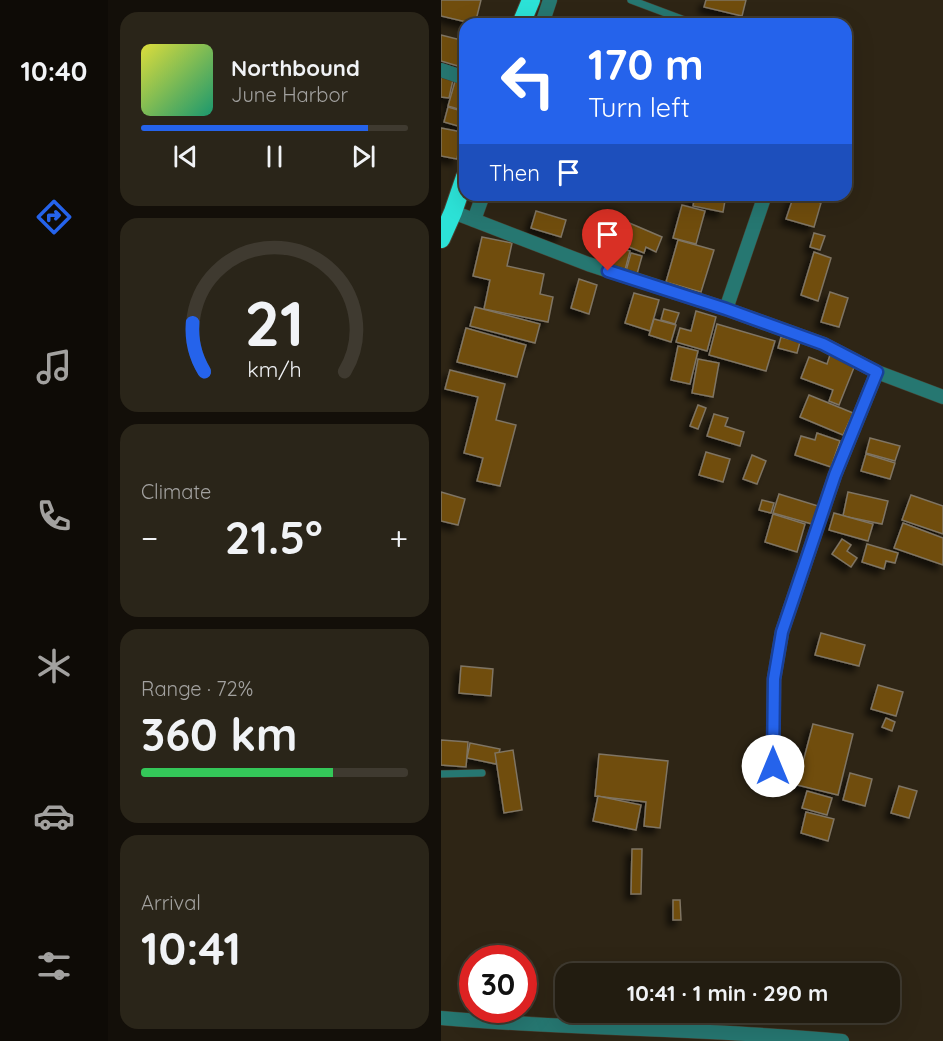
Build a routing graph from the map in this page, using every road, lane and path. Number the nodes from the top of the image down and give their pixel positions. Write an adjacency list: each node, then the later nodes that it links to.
1 (531, 0): 4 (highway)
2 (550, 0): 5 (street)
3 (631, 0): 6 (lane)
4 (524, 18)
5 (544, 18)
6 (679, 18)
7 (441, 70): 8 (street)
8 (459, 76)
9 (459, 194): 12 (highway)
10 (481, 201): 13 (street)
11 (763, 201): 15 (street)
12 (453, 212): 13 (street); 14 (highway)
13 (474, 220): 15 (street)
14 (441, 239)
15 (726, 309): 16 (street)
16 (877, 372): 17 (street); 18 (street)
17 (943, 397)
18 (773, 766)
19 (482, 773): 20 (lane)
20 (441, 774)
21 (441, 1018): 22 (street)
22 (842, 1041)

